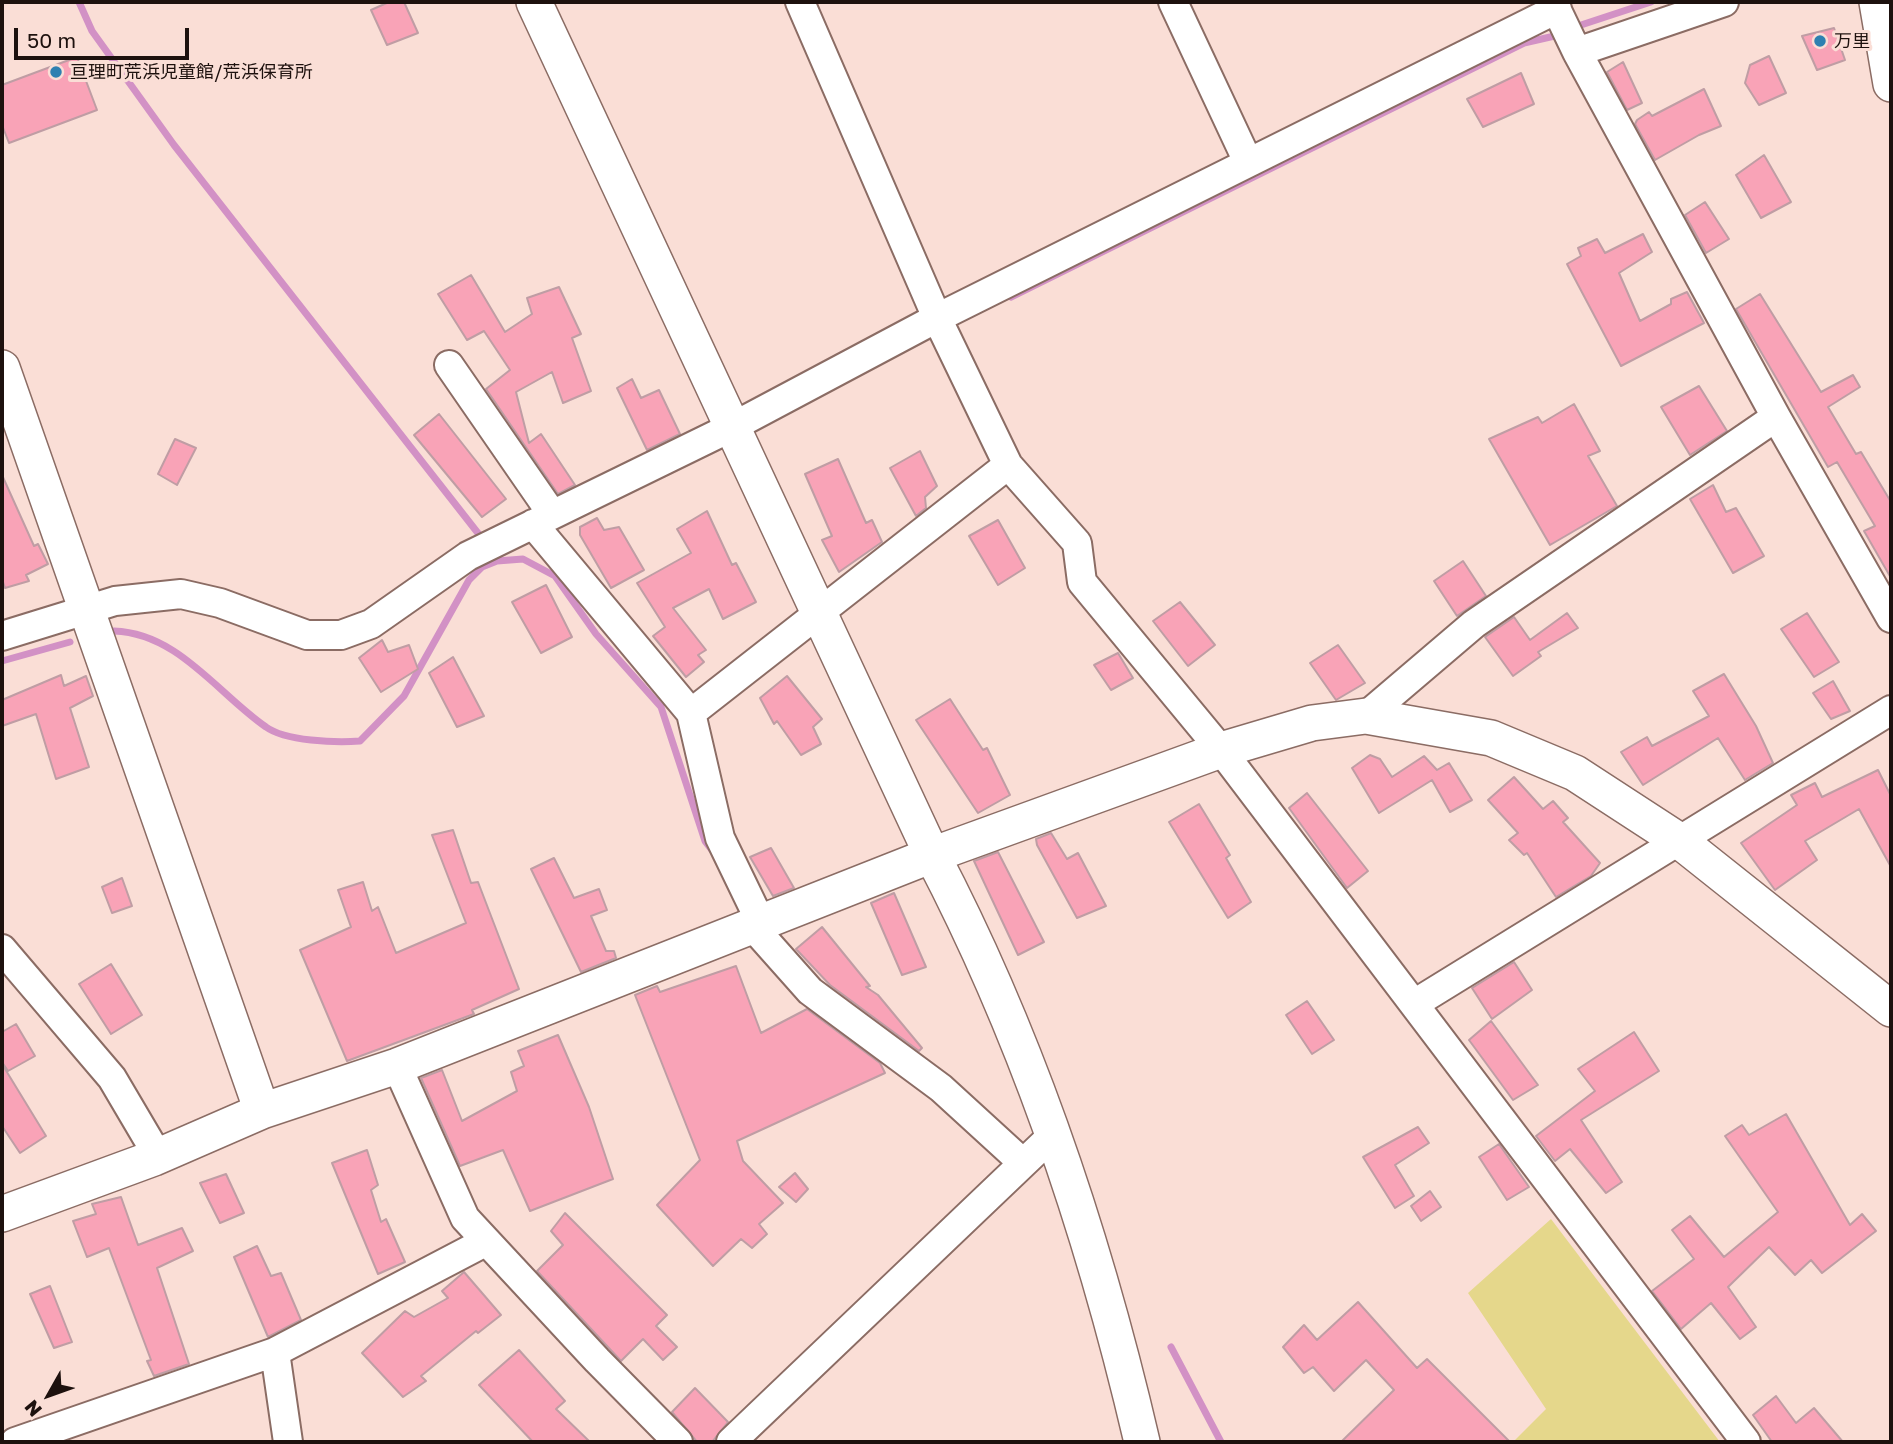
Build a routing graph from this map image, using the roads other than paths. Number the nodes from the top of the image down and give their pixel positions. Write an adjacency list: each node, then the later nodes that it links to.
1 (534, 2): 14 (street)
2 (800, 2): 10 (street)
3 (1172, 2): 9 (street)
4 (1724, 2): 7 (street)
5 (1877, 2): 8 (street)
6 (1555, 5): 7 (street); 9 (street)
7 (1577, 52): 13 (street)
8 (1891, 85)
9 (1248, 162): 10 (street)
10 (937, 318): 14 (street); 15 (street)
11 (449, 365): 16 (street)
12 (2, 369): 17 (street)
13 (1776, 417): 19 (street); 23 (street)
14 (732, 427): 16 (street); 18 (street)
15 (1008, 465): 18 (street); 24 (street)
16 (543, 519): 17 (street); 22 (street)
17 (86, 610): 20 (street); 32 (street)
18 (820, 612): 22 (street); 26 (street)
19 (1891, 618)
20 (2, 636)
21 (1891, 710): 25 (street)
22 (691, 713): 27 (street)
23 (1366, 716): 24 (street); 25 (street)
24 (1221, 750): 26 (street); 29 (street)
25 (1681, 842): 29 (street); 30 (street)
26 (932, 855): 27 (street); 33 (street)
27 (758, 926): 31 (street); 35 (street)
28 (2, 948): 34 (street)
29 (1414, 1004): 44 (street)
30 (1891, 1009)
31 (397, 1066): 32 (street); 37 (street)
32 (262, 1111): 34 (street)
33 (1054, 1134): 35 (street); 43 (street)
34 (158, 1156): 36 (street)
35 (1017, 1156): 42 (street)
36 (2, 1214)
37 (485, 1242): 38 (street); 41 (street)
38 (275, 1352): 39 (street); 40 (street)
39 (15, 1442)
40 (288, 1442)
41 (678, 1442)
42 (731, 1442)
43 (1142, 1442)
44 (1745, 1442)

